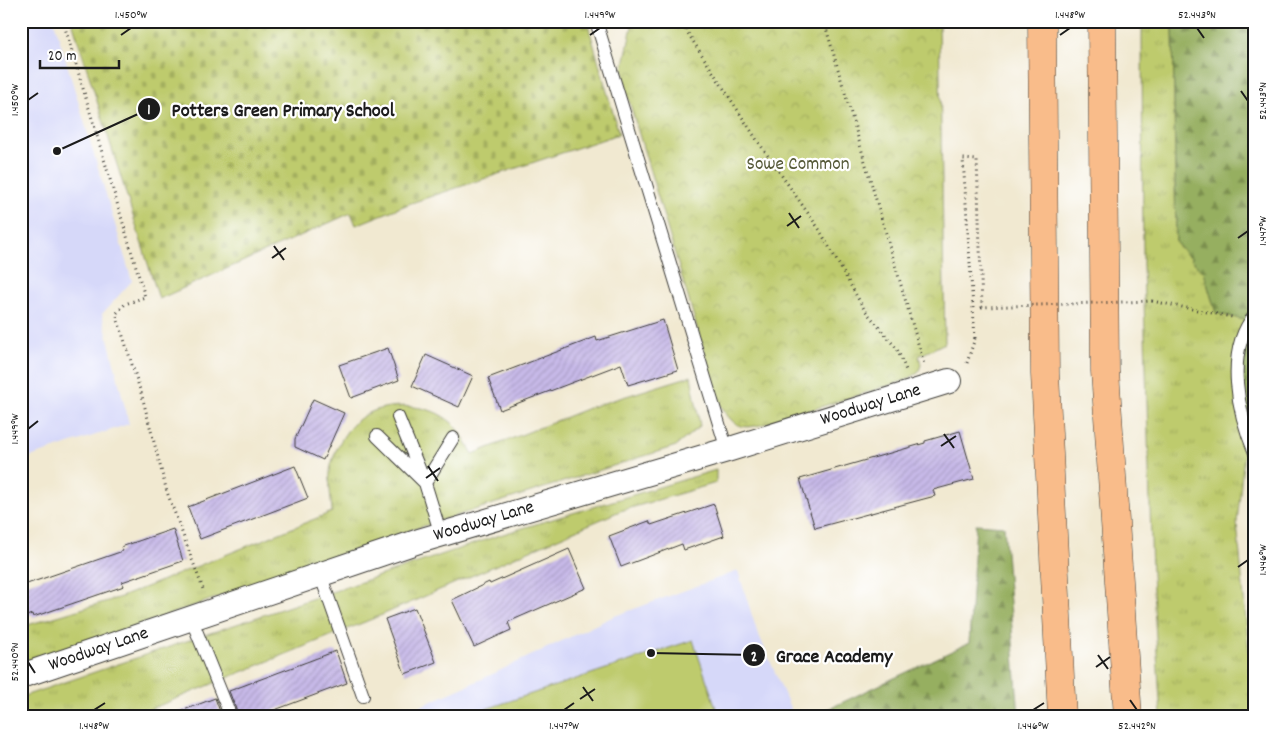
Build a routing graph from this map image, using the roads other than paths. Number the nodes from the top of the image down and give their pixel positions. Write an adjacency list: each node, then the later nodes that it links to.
1 (596, 21): 9 (lane)
2 (1042, 21): 18 (highway)
3 (1102, 21): 19 (highway)
4 (1252, 318): 10 (lane)
5 (932, 386): 9 (street, Woodway Lane)
6 (398, 417): 11 (lane)
7 (377, 436): 11 (lane)
8 (453, 438): 11 (lane)
9 (727, 450): 12 (street, Woodway Lane)
10 (1255, 453)
11 (424, 483): 12 (lane)
12 (441, 535): 13 (street, Woodway Lane)
13 (320, 574): 14 (street, Woodway Lane); 16 (lane)
14 (201, 614): 15 (street, Woodway Lane); 17 (lane)
15 (21, 676)
16 (363, 696)
17 (231, 717)
18 (1062, 717)
19 (1128, 717)

